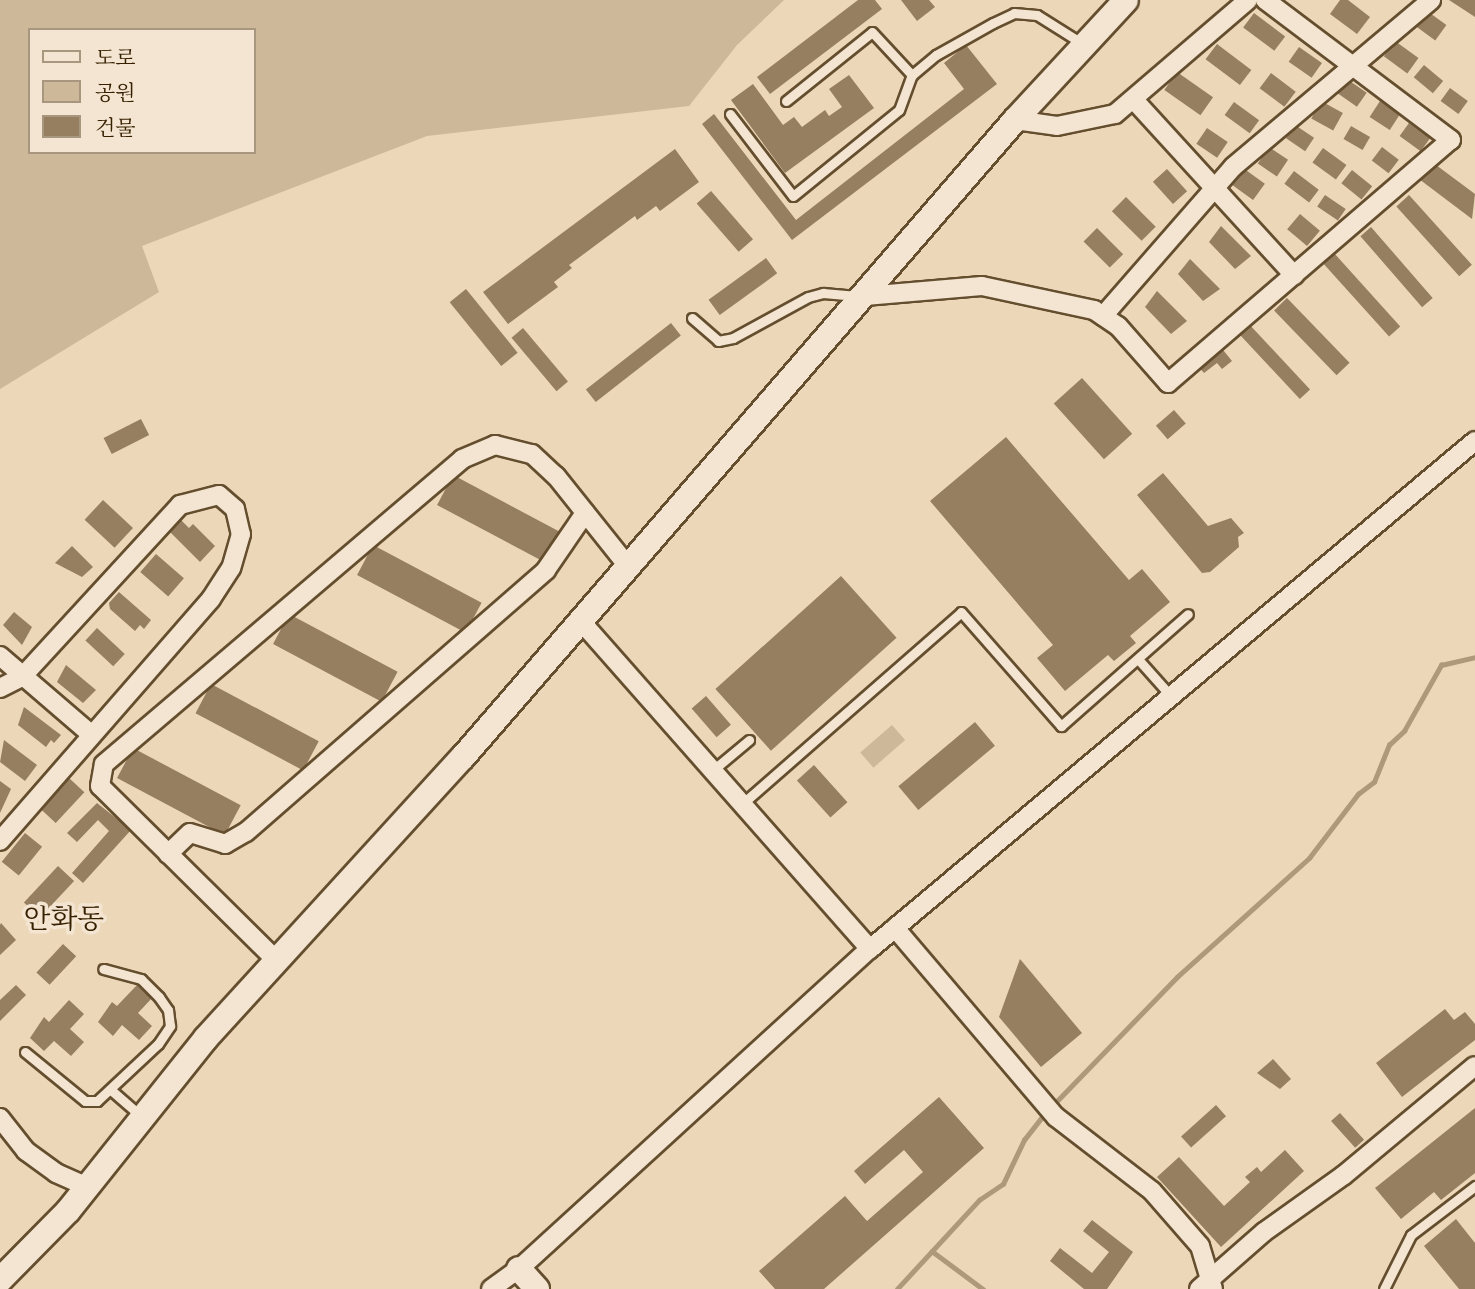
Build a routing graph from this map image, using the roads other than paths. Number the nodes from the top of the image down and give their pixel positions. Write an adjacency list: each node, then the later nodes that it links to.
1 (1126, 0): 5 (street)
2 (1248, 0): 9 (street)
3 (1265, 0): 6 (street)
4 (1431, 0): 6 (street)
5 (1085, 45): 7 (lane); 11 (street)
6 (1356, 65): 12 (street); 13 (street)
7 (912, 75): 8 (lane); 10 (lane)
8 (786, 101)
9 (1135, 101): 11 (street); 12 (street)
10 (730, 114)
11 (1016, 120): 14 (street)
12 (1214, 189): 13 (street); 15 (street)
13 (1294, 275): 15 (street)
14 (865, 296): 15 (street); 16 (lane); 19 (street)
15 (1103, 316)
16 (692, 318)
17 (1475, 442): 26 (street)
18 (585, 513): 19 (street); 32 (street); 32 (street)
19 (627, 565): 21 (street)
20 (1188, 614): 23 (lane)
21 (579, 619): 29 (street); 35 (street)
22 (0, 656): 24 (street)
23 (1138, 659): 26 (lane); 30 (lane)
24 (22, 677): 25 (street); 27 (street); 27 (street)
25 (0, 688)
26 (1171, 696): 33 (street)
27 (92, 735): 31 (street)
28 (749, 740): 29 (lane)
29 (712, 770): 30 (street)
30 (742, 804): 34 (street)
31 (0, 841)
32 (168, 854): 35 (street)
33 (895, 928): 34 (street); 46 (street)
34 (870, 949): 44 (street)
35 (277, 961): 41 (street)
36 (103, 969): 39 (lane)
37 (25, 1052): 39 (lane)
38 (1475, 1066): 46 (street)
39 (111, 1090): 41 (lane)
40 (0, 1118): 43 (street)
41 (143, 1118): 43 (street)
42 (1475, 1186): 49 (lane)
43 (87, 1187): 45 (street)
44 (519, 1269): 47 (street); 48 (street)
45 (0, 1280)
46 (1208, 1285)
47 (491, 1289)
48 (537, 1289)
49 (1384, 1289)

